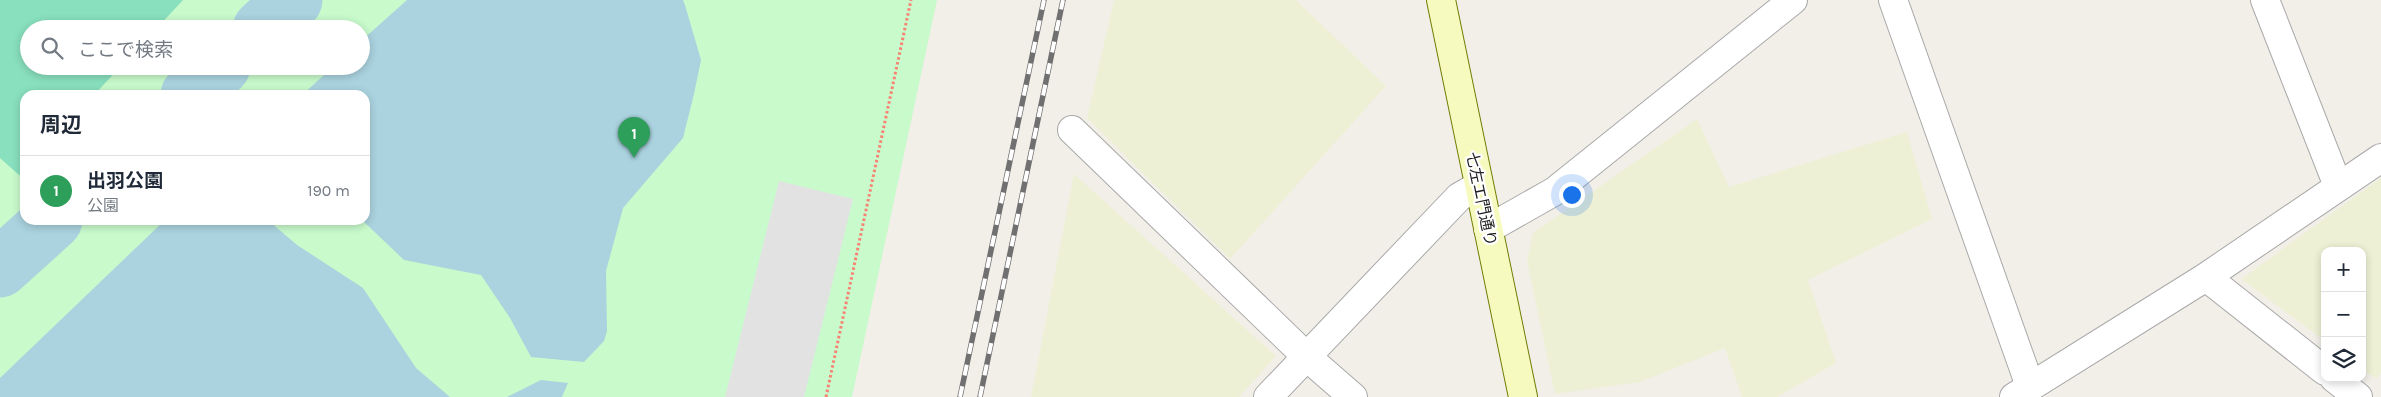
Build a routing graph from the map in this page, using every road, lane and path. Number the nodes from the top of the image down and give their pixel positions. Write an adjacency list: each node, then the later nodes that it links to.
1 (911, 0): 16 (path)
2 (1441, 0): 8 (street, 七左エ門通り)
3 (1793, 0): 10 (street)
4 (1893, 0): 15 (street)
5 (2265, 0): 9 (street)
6 (1072, 130): 12 (street)
7 (2381, 158): 9 (street)
8 (1478, 186): 10 (street, 七左エ門通り); 12 (street)
9 (2338, 186): 11 (street)
10 (1488, 229): 19 (street, 七左エ門通り)
11 (2206, 277): 13 (street); 15 (street)
12 (1307, 357): 17 (street); 18 (street)
13 (2321, 368)
14 (2339, 382): 20 (street)
15 (2022, 392)
16 (826, 397)
17 (1268, 397)
18 (1353, 397)
19 (1523, 397)
20 (2358, 397)

